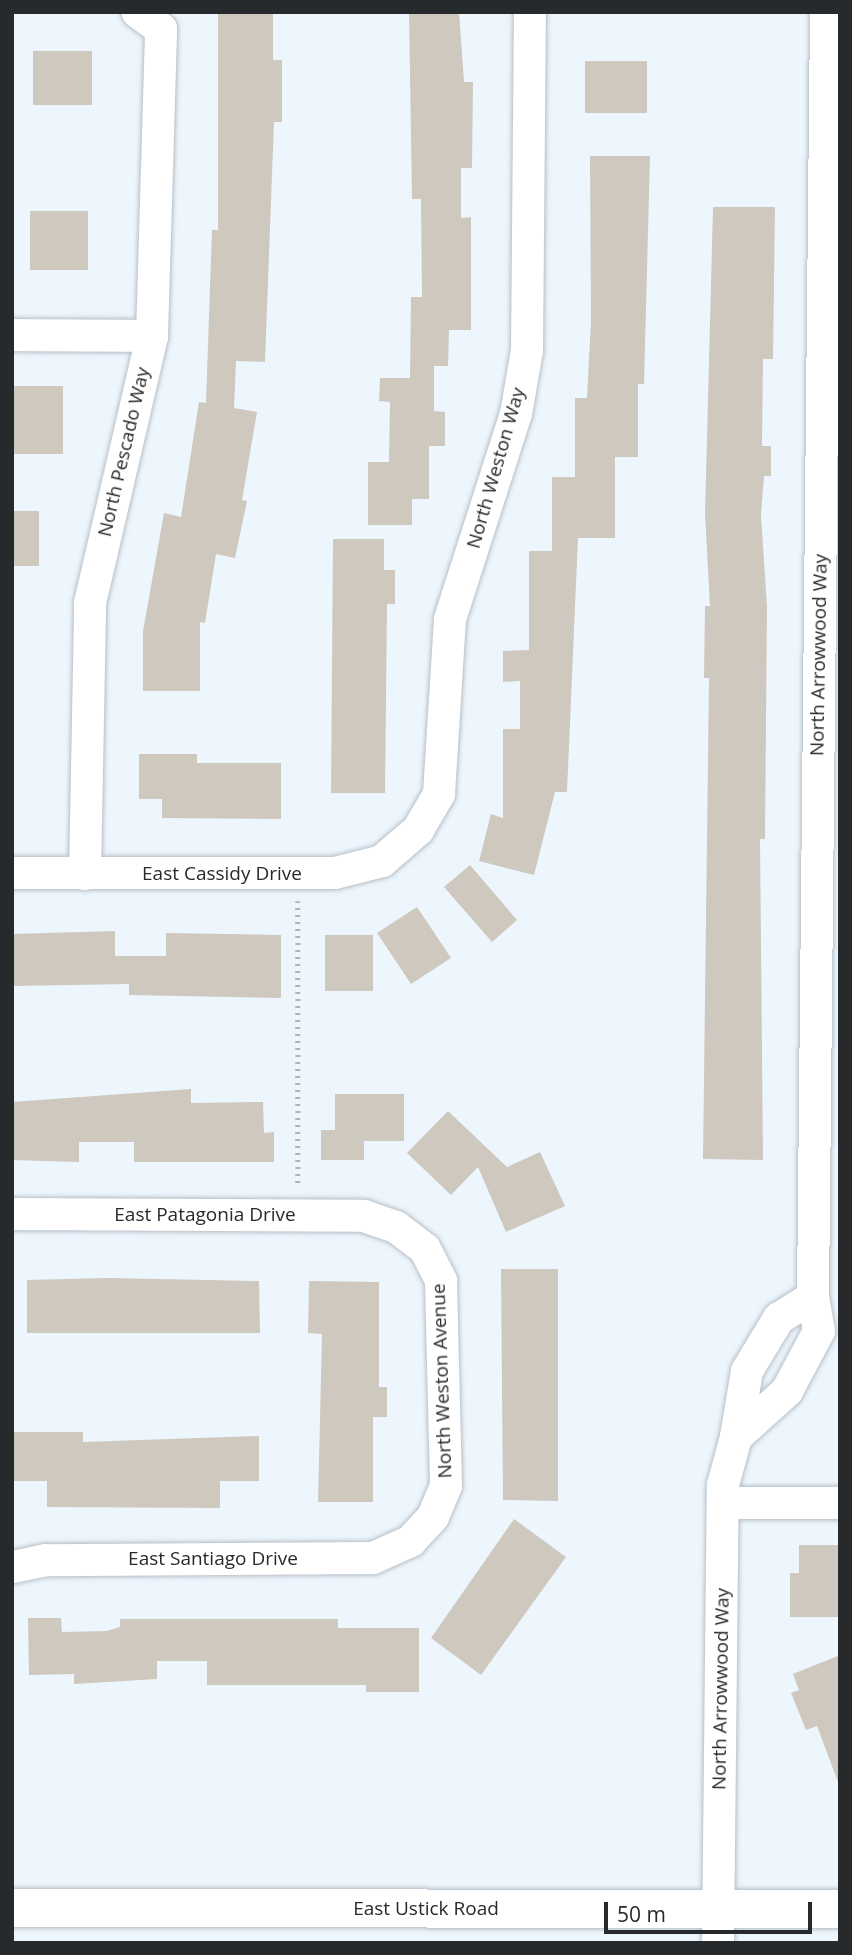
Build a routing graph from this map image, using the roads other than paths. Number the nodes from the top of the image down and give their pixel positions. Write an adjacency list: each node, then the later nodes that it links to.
1 (530, 12): 6 (street, North Weston Way)
2 (826, 12): 11 (street, North Arrowwood Way)
3 (149, 21): 5 (street, North Pescado Way)
4 (12, 335): 5 (street)
5 (152, 336): 8 (street, North Pescado Way)
6 (418, 830): 8 (street, East Cassidy Drive)
7 (12, 873): 8 (street, East Cassidy Drive)
8 (85, 874)
9 (12, 1214): 10 (street, East Patagonia Drive)
10 (396, 1227): 15 (street, North Weston Avenue)
11 (813, 1297): 12 (street, North Arrowwood Way); 12 (street, North Arrowwood Way)
12 (736, 1437): 13 (street, North Arrowwood Way)
13 (723, 1503): 14 (street); 19 (street, North Arrowwood Way)
14 (840, 1503)
15 (411, 1541): 16 (street, East Santiago Drive)
16 (12, 1567)
17 (12, 1908): 19 (main road, East Ustick Road)
18 (840, 1909): 19 (main road, East Ustick Road)
19 (718, 1926)

